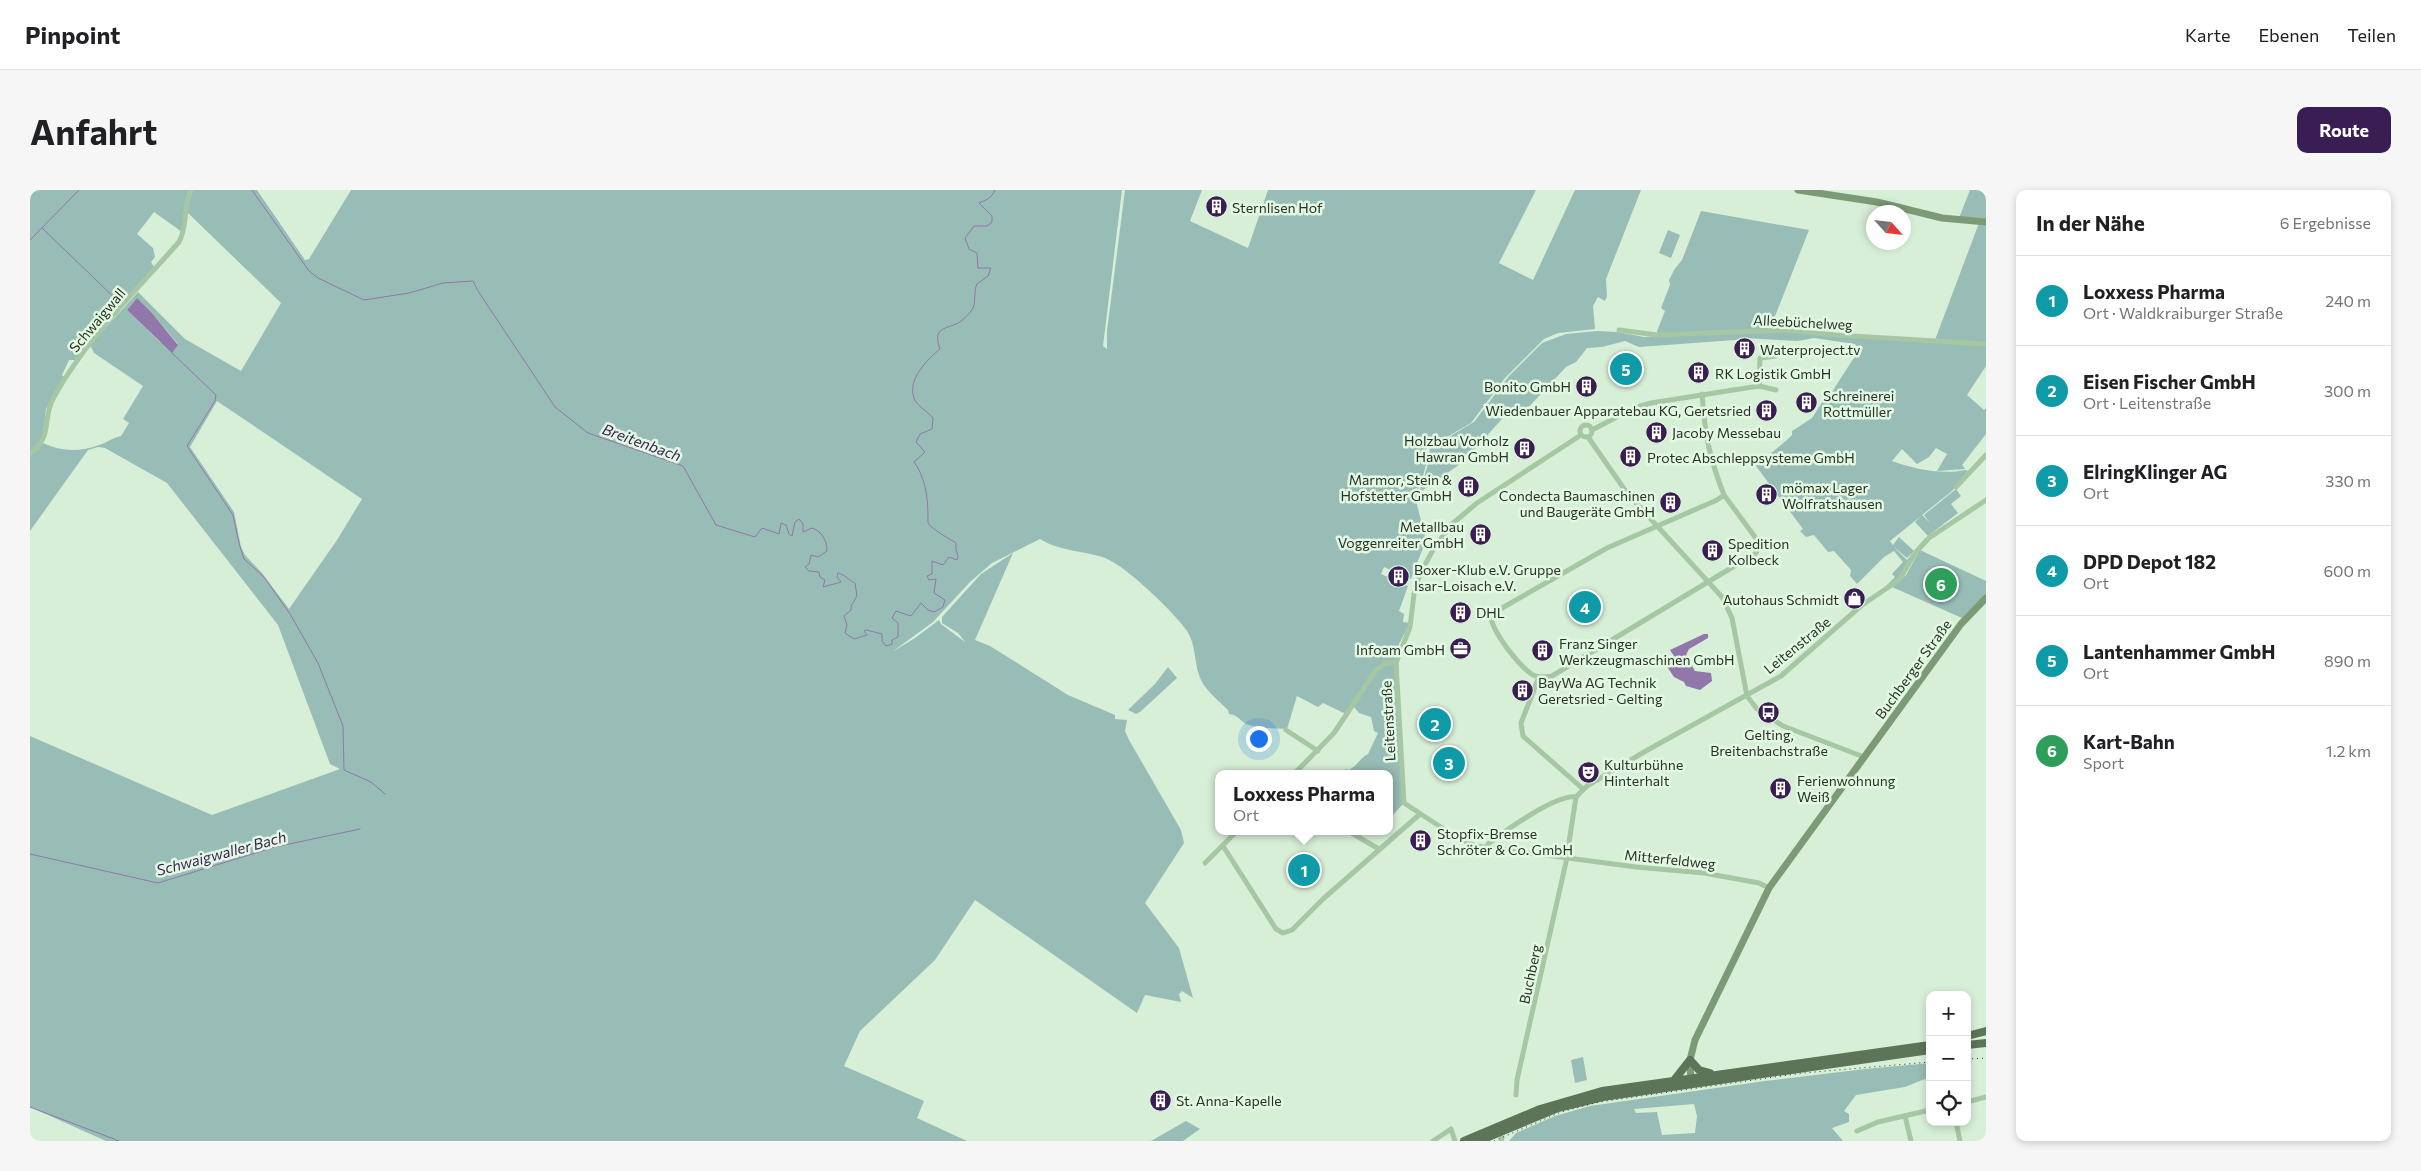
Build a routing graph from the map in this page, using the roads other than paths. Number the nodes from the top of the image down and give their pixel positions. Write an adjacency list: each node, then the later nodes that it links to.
1 (191, 190): 13 (street, Schwaigwall)
2 (1798, 190): 3 (street)
3 (1986, 222)
4 (1619, 330): 5 (street, Alleebüchelweg)
5 (1986, 344)
6 (1776, 356): 7 (street)
7 (1759, 386): 8 (street); 9 (street)
8 (1776, 390)
9 (1702, 394): 10 (street); 16 (street)
10 (1592, 430): 11 (street); 12 (street)
11 (1581, 435): 12 (street); 21 (street, Leitenstraße)
12 (1588, 437): 18 (street)
13 (30, 454)
14 (1986, 455): 15 (street)
15 (1956, 487)
16 (1724, 495): 18 (street); 19 (street)
17 (1986, 500): 23 (street, Leitenstraße)
18 (1655, 526): 19 (street); 22 (street)
19 (1709, 582): 22 (street); 23 (street)
20 (1986, 598): 26 (street, Buchberger Straße)
21 (1396, 663): 25 (street, Leitenstraße); 30 (street, Leitenstraße)
22 (1540, 677): 28 (street)
23 (1747, 696): 26 (street); 28 (street, Leitenstraße)
24 (1286, 730): 25 (street)
25 (1318, 751): 27 (street, Leitenstraße)
26 (1864, 757): 38 (street, Buchberger Straße)
27 (1298, 770)
28 (1583, 789): 29 (street, Leitenstraße)
29 (1576, 797): 34 (street); 36 (street)
30 (1420, 814): 34 (street, Leitenstraße); 35 (street)
31 (1233, 835): 33 (street)
32 (1355, 835): 35 (street)
33 (1223, 846): 35 (street); 37 (street)
34 (1487, 848): 36 (street, Leitenstraße)
35 (1379, 849)
36 (1567, 858): 38 (street, Mitterfeldweg); 51 (street, Buchberg)
37 (1205, 863)
38 (1768, 888): 47 (street, Buchberger Straße)
39 (1986, 1031): 40 (main road)
40 (1971, 1037)
41 (1986, 1037): 42 (main road)
42 (1971, 1038)
43 (1986, 1044): 45 (main road)
44 (1926, 1045): 48 (main road)
45 (1971, 1046)
46 (1926, 1051): 50 (main road)
47 (1690, 1060): 48 (main road); 49 (main road); 50 (street, Buchberger Straße)
48 (1714, 1074): 50 (main road)
49 (1674, 1079): 50 (main road); 61 (main road)
50 (1690, 1081): 58 (main road)
51 (1516, 1094)
52 (1986, 1098): 53 (street)
53 (1971, 1101)
54 (1926, 1111): 55 (street)
55 (1905, 1116): 57 (street); 63 (street)
56 (1957, 1126): 64 (street)
57 (1857, 1131)
58 (1499, 1138): 62 (main road)
59 (1433, 1141): 60 (street)
60 (1455, 1141)
61 (1464, 1141)
62 (1479, 1141)
63 (1911, 1141)
64 (1960, 1141)

